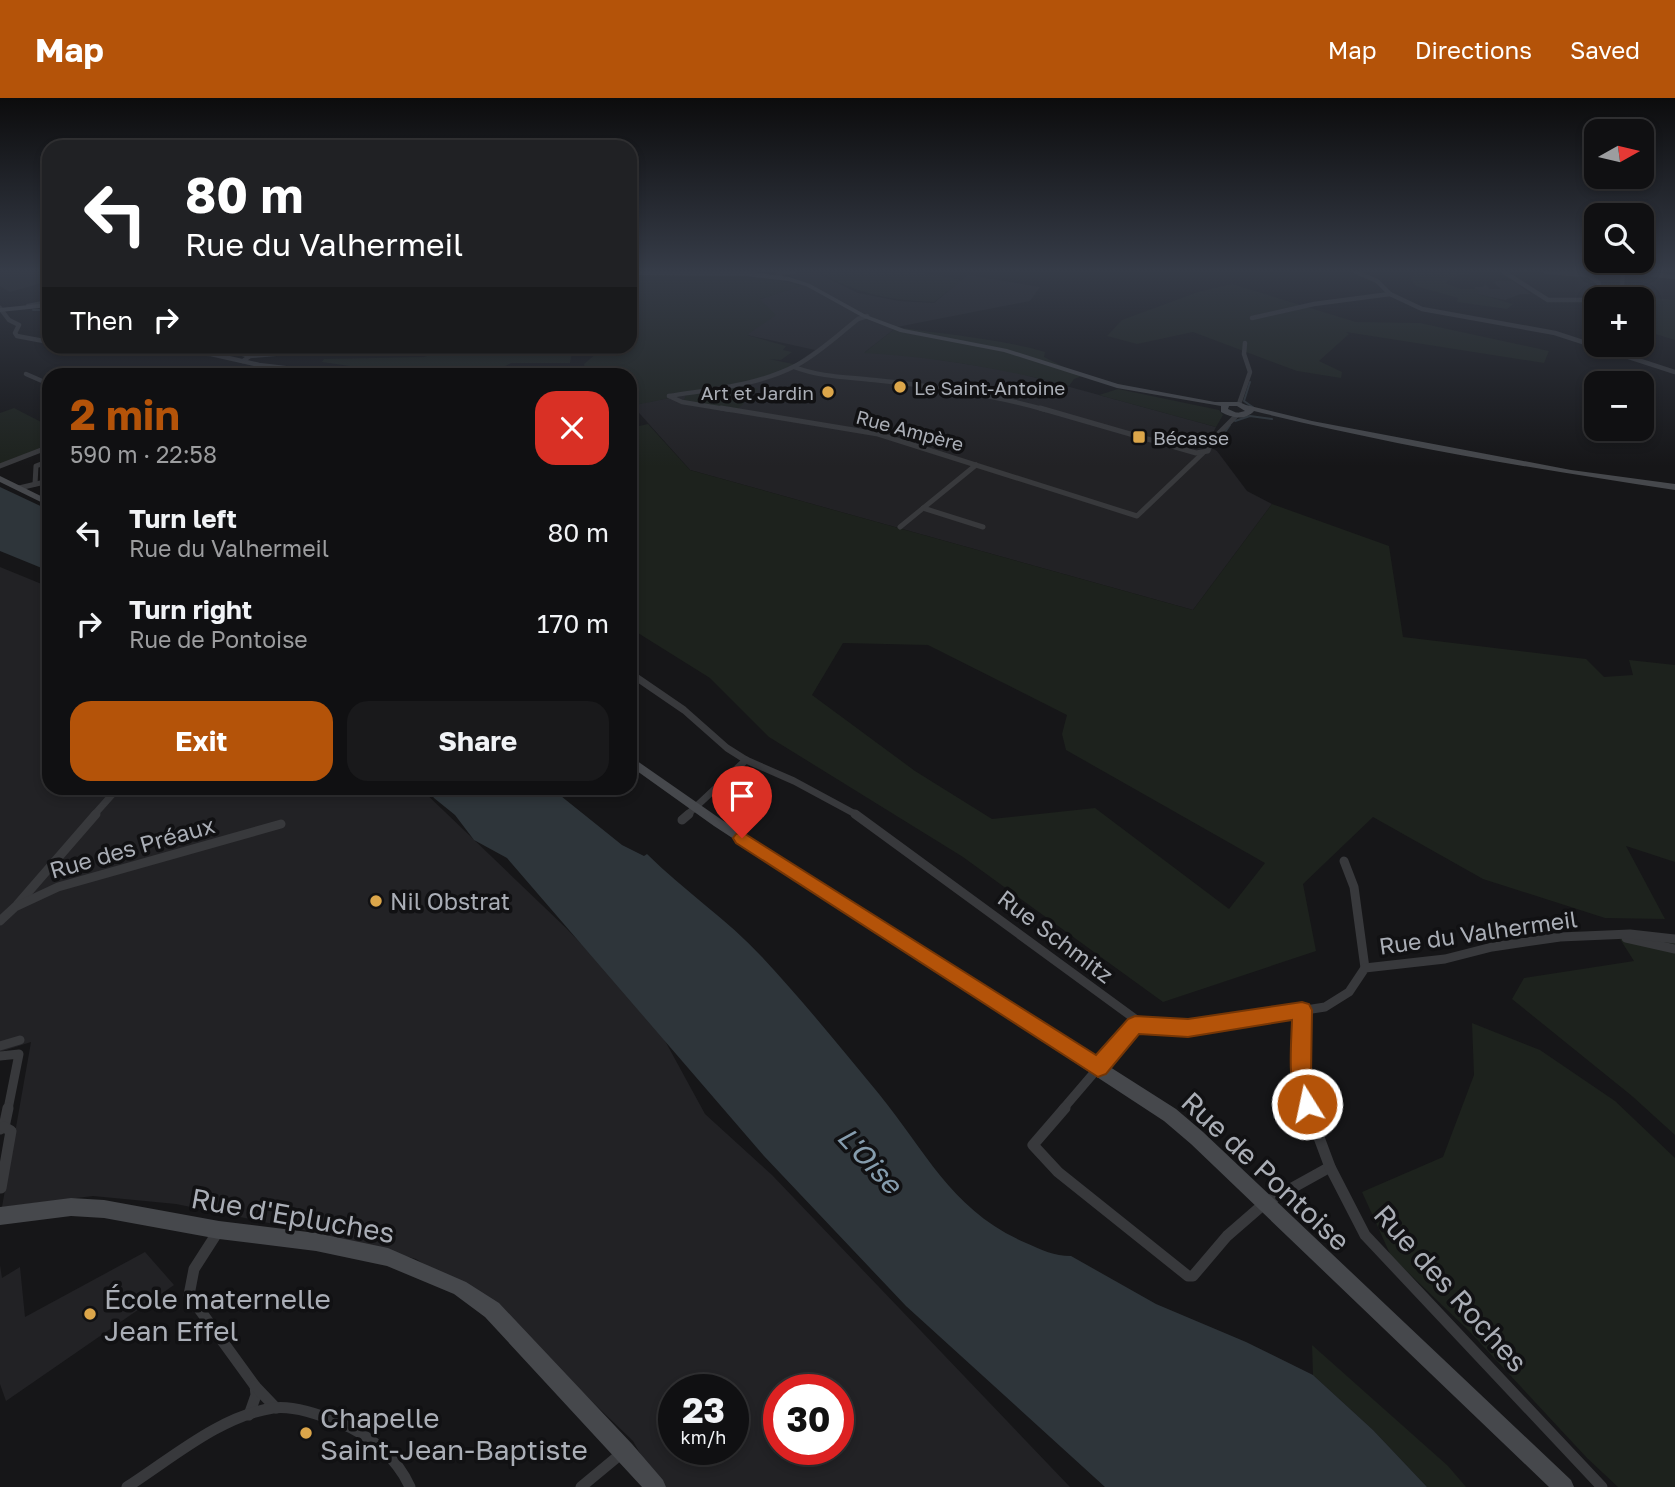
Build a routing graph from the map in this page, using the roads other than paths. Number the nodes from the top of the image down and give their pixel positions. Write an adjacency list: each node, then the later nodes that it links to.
1 (21, 337): 5 (street)
2 (836, 337): 15 (street)
3 (929, 337): 20 (main road)
4 (1567, 337): 6 (street)
5 (42, 341)
6 (1584, 341)
7 (1245, 343): 20 (street)
8 (210, 354): 13 (street)
9 (243, 354): 11 (street)
10 (273, 354): 11 (street)
11 (250, 356): 13 (street)
12 (1632, 357): 17 (street)
13 (243, 361): 14 (street)
14 (272, 366): 16 (street)
15 (794, 367): 22 (street); 24 (street, Rue Ampère)
16 (286, 368)
17 (1675, 372)
18 (26, 374): 19 (street)
19 (42, 381)
20 (1234, 411): 22 (street); 29 (main road)
21 (42, 450): 25 (street)
22 (1203, 453): 24 (street, Rue Ampère)
23 (42, 464): 28 (street)
24 (976, 465): 32 (street)
25 (0, 466)
26 (0, 479): 30 (main road)
27 (42, 482): 28 (street)
28 (35, 484): 30 (street)
29 (1675, 487)
30 (19, 488): 31 (main road)
31 (42, 500)
32 (923, 508): 33 (street); 34 (street)
33 (989, 522)
34 (900, 527)
35 (637, 678): 36 (street, Rue Schmitz)
36 (746, 760): 39 (street); 51 (street, Rue Schmitz)
37 (637, 765): 39 (main road)
38 (112, 795): 43 (street)
39 (695, 807): 40 (street); 46 (main road)
40 (682, 820)
41 (281, 824): 43 (street, Rue des Préaux)
42 (1344, 861): 49 (street)
43 (15, 907): 44 (street, Rue des Préaux)
44 (0, 921)
45 (1610, 934): 47 (street, Rue du Valhermeil); 48 (street, Rue du Valhermeil); 49 (street, Rue du Valhermeil)
46 (897, 938): 55 (main road, Rue de Pontoise)
47 (1675, 939)
48 (1675, 949)
49 (1365, 968): 50 (street, Rue du Valhermeil)
50 (1302, 1010): 51 (street, Rue du Valhermeil); 57 (street, Rue des Roches)
51 (1142, 1024): 55 (street)
52 (20, 1040): 53 (street)
53 (0, 1046)
54 (0, 1056): 56 (street)
55 (1098, 1067): 59 (main road, Rue de Pontoise); 59 (street)
56 (2, 1128): 58 (street)
57 (1331, 1167): 59 (street); 71 (street, Rue des Roches)
58 (1, 1188)
59 (1265, 1203): 70 (main road, Rue de Pontoise)
60 (0, 1216): 61 (main road, Rue d'Epluches)
61 (219, 1230): 62 (street); 65 (main road, Rue d'Epluches)
62 (256, 1385): 63 (street); 64 (street)
63 (276, 1408): 64 (street); 67 (street)
64 (249, 1415): 66 (street)
65 (625, 1451): 68 (street); 69 (main road, Rue d'Epluches)
66 (127, 1487)
67 (410, 1487)
68 (581, 1487)
69 (656, 1487)
70 (1564, 1487)
71 (1602, 1487)

